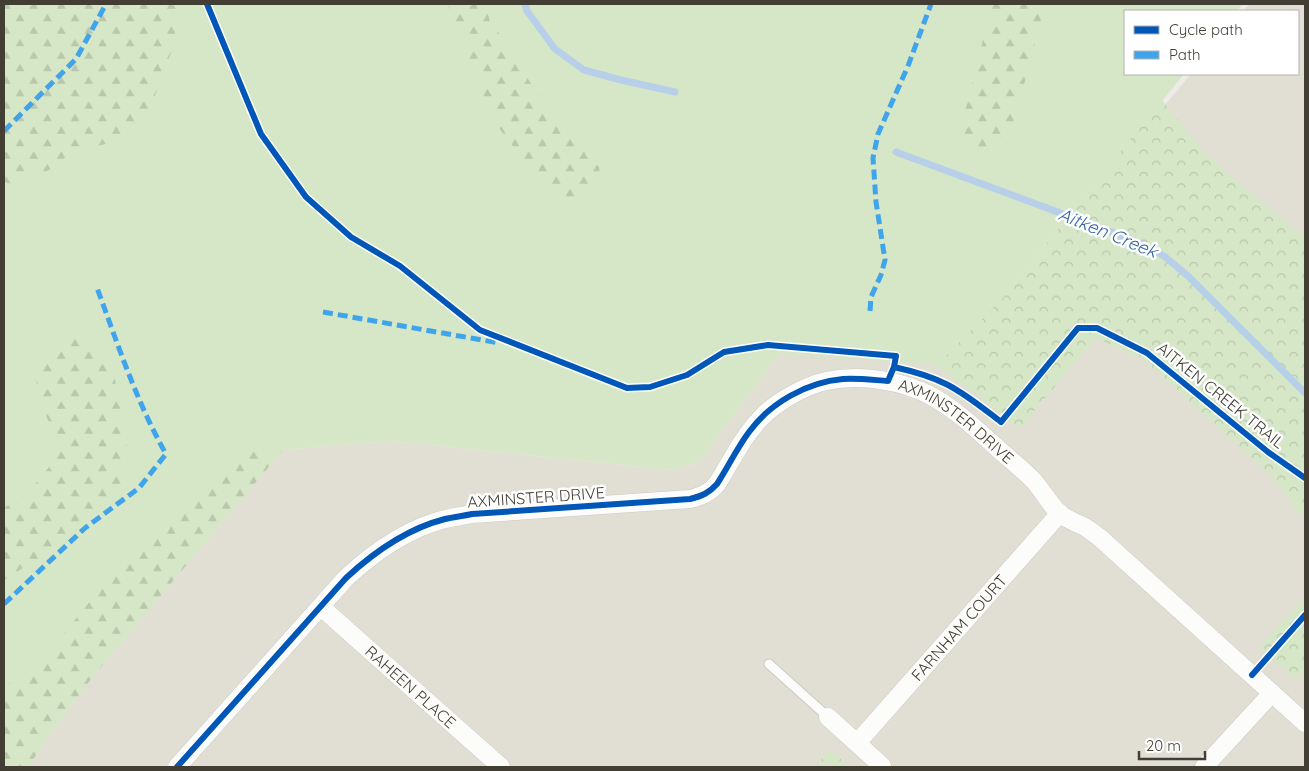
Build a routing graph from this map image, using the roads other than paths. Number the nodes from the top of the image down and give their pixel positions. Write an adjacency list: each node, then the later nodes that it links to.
1 (1060, 513): 2 (street, AXMINSTER DRIVE); 4 (street, AXMINSTER DRIVE); 7 (street, FARNHAM COURT)
2 (321, 607): 8 (street, AXMINSTER DRIVE); 9 (street, RAHEEN PLACE)
3 (768, 664): 5 (lane)
4 (1272, 693): 6 (street, AXMINSTER DRIVE); 11 (street)
5 (828, 717): 7 (street)
6 (1305, 723)
7 (857, 743): 10 (street)
8 (177, 767)
9 (501, 767)
10 (883, 767)
11 (1204, 767)

